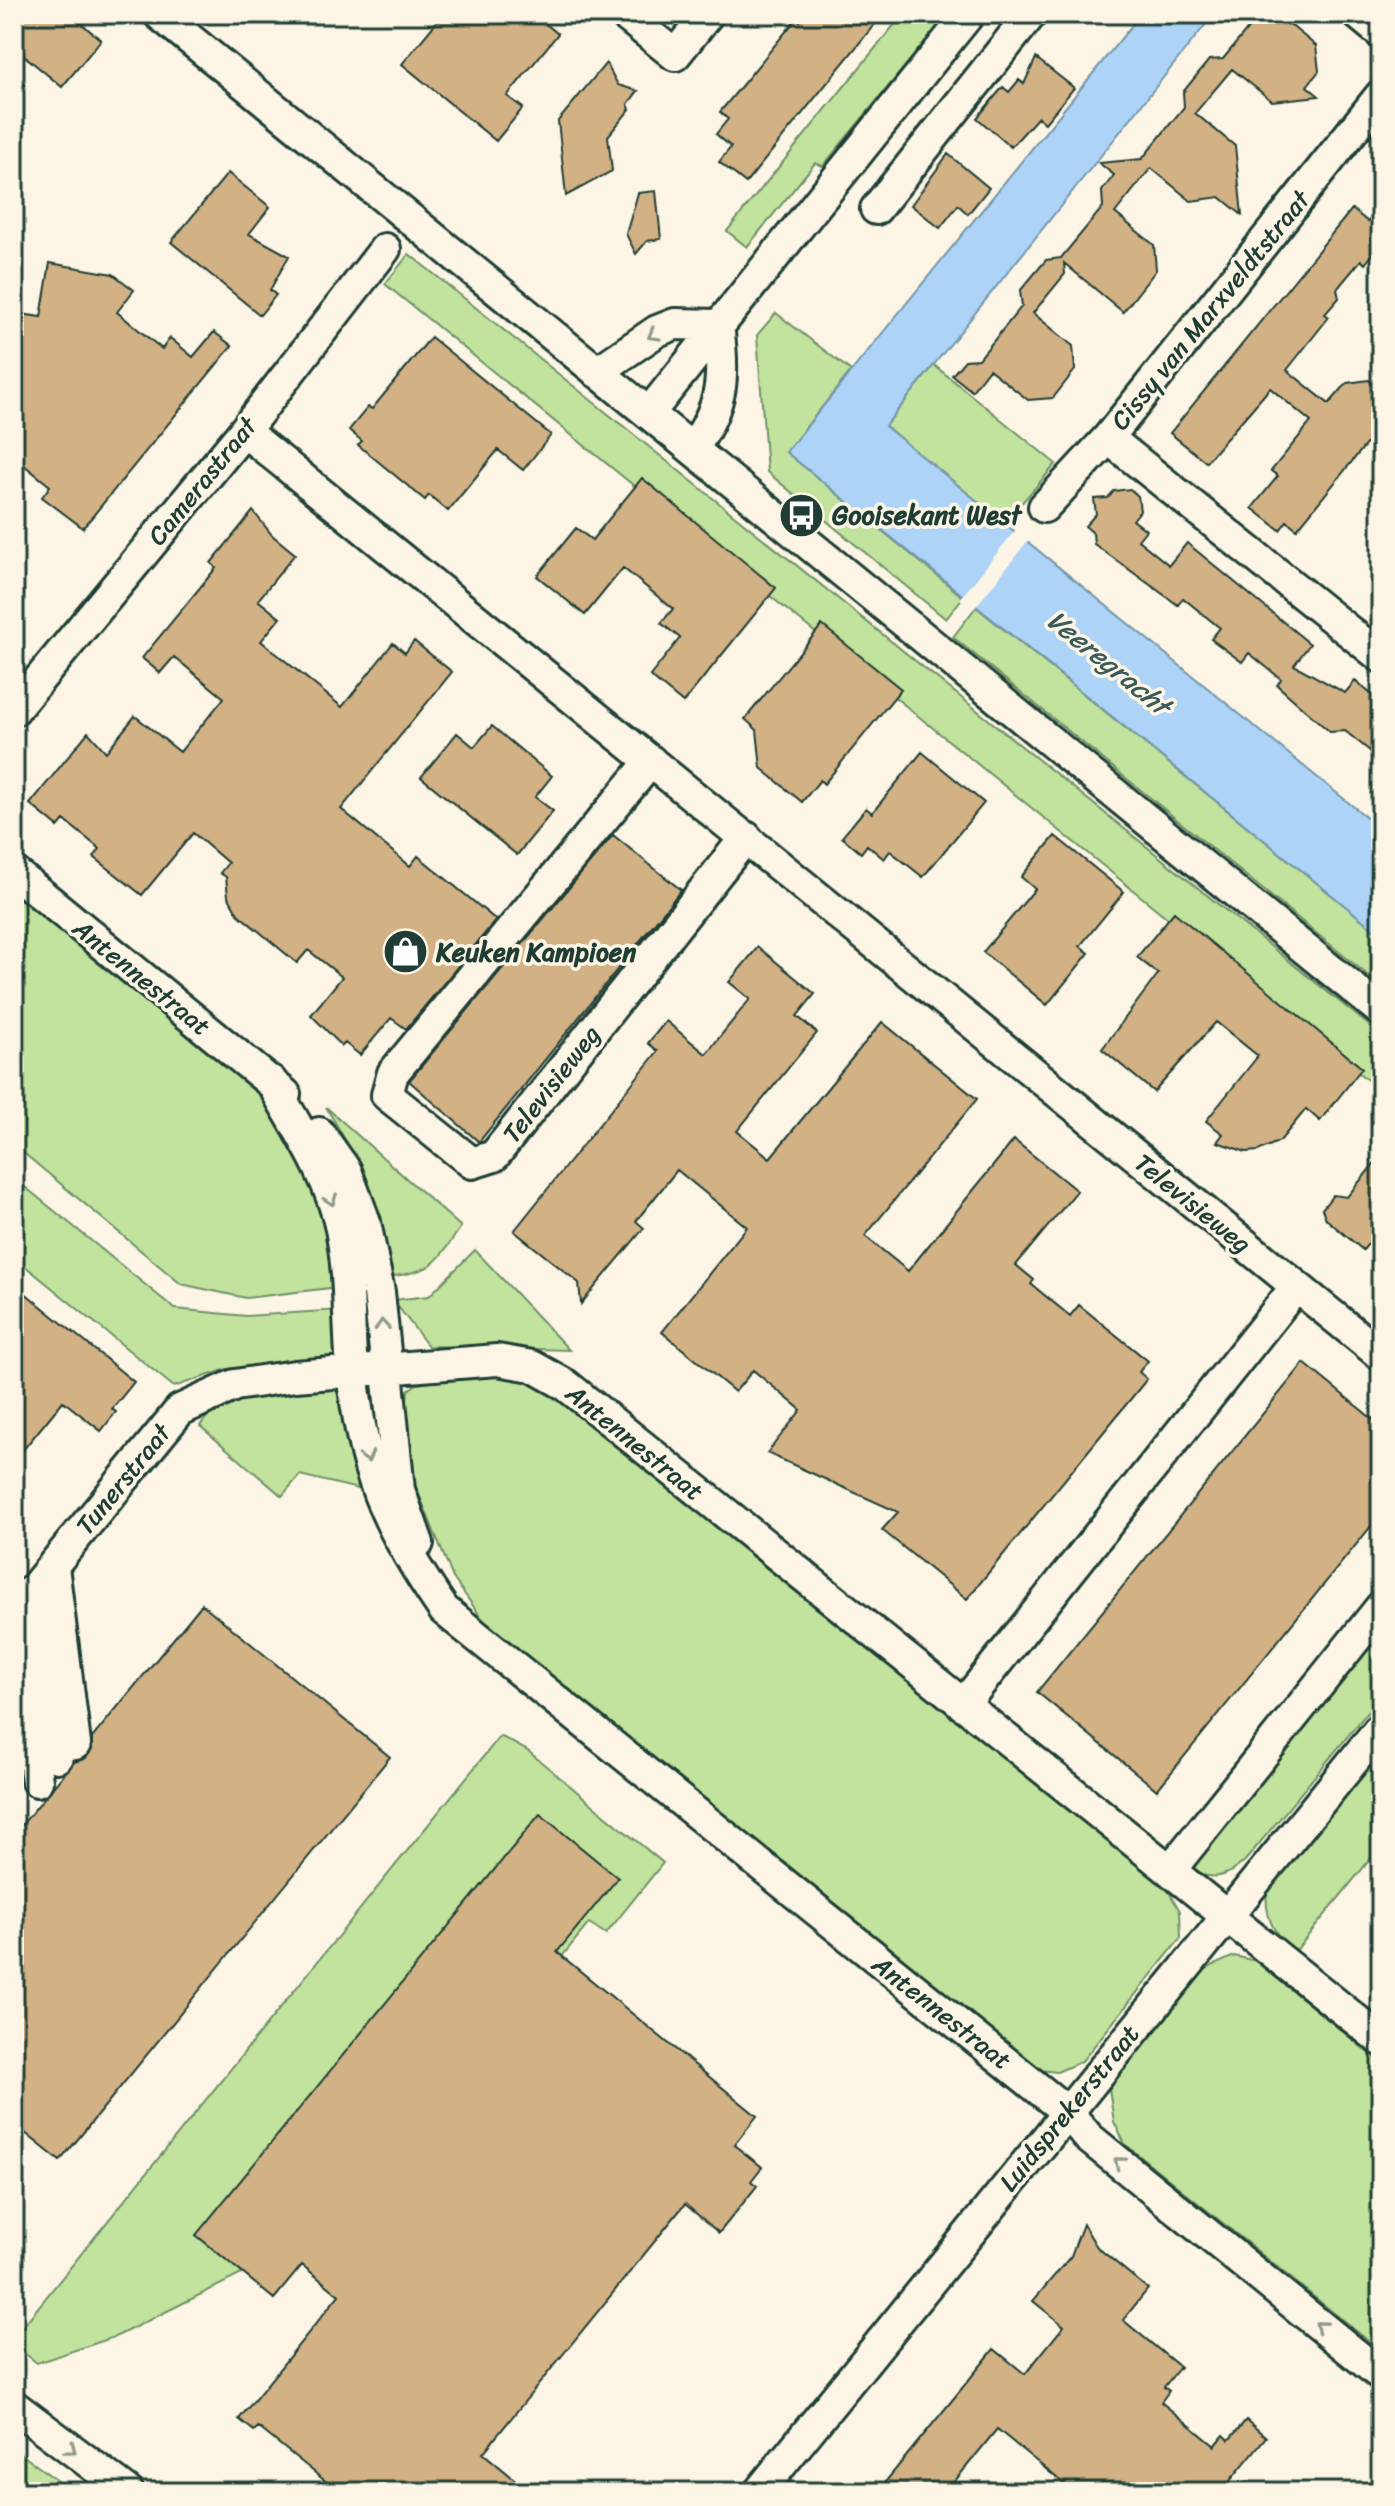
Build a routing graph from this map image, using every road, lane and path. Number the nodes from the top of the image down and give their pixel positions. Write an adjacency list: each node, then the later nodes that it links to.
1 (159, 14): 12 (street)
2 (624, 14): 3 (street)
3 (708, 14)
4 (969, 14): 11 (street)
5 (1031, 14): 9 (street)
6 (1358, 14): 7 (street)
7 (1381, 33)
8 (1381, 95): 15 (street, Cissy van Marxveldtstraat)
9 (876, 209)
10 (385, 249): 14 (street, Camerastraat)
11 (718, 325): 12 (street, one-way to 12); 13 (street); 16 (street)
12 (597, 372): 13 (street)
13 (649, 413): 16 (street)
14 (244, 431): 19 (street, Camerastraat); 20 (street, Televisieweg)
15 (1108, 438): 17 (street); 18 (street, Cissy van Marxveldtstraat)
16 (693, 449): 23 (street)
17 (1044, 507)
18 (1381, 657)
19 (14, 710)
20 (651, 761): 21 (street, Televisieweg); 21 (street, Televisieweg)
21 (746, 837): 25 (street, Televisieweg)
22 (14, 872): 24 (street, Antennestraat)
23 (1381, 1011)
24 (271, 1081): 27 (street, Antennestraat, one-way to 24); 28 (street, Antennestraat, one-way to 28)
25 (1296, 1287): 26 (street, Televisieweg); 34 (street)
26 (1381, 1355)
27 (386, 1369): 28 (street, Antennestraat); 33 (street, Antennestraat); 34 (street, Antennestraat)
28 (353, 1371): 29 (street, Tunerstraat); 33 (street, Antennestraat, one-way to 33)
29 (53, 1566): 30 (street, Tunerstraat); 30 (street)
30 (33, 1589): 32 (street, Tunerstraat)
31 (1381, 1607): 37 (street)
32 (14, 1613): 36 (street)
33 (499, 1651): 40 (street, Antennestraat)
34 (963, 1705): 37 (street, Antennestraat)
35 (1381, 1727): 38 (street, Luidsprekerstraat)
36 (37, 1781)
37 (1171, 1869): 38 (street, Antennestraat)
38 (1227, 1914): 39 (street, Antennestraat); 40 (street, Luidsprekerstraat)
39 (1381, 2040)
40 (1066, 2111): 41 (street, Antennestraat, one-way to 40); 44 (street, Luidsprekerstraat)
41 (1381, 2375)
42 (14, 2406): 43 (street, one-way to 43)
43 (128, 2492)
44 (759, 2492)

